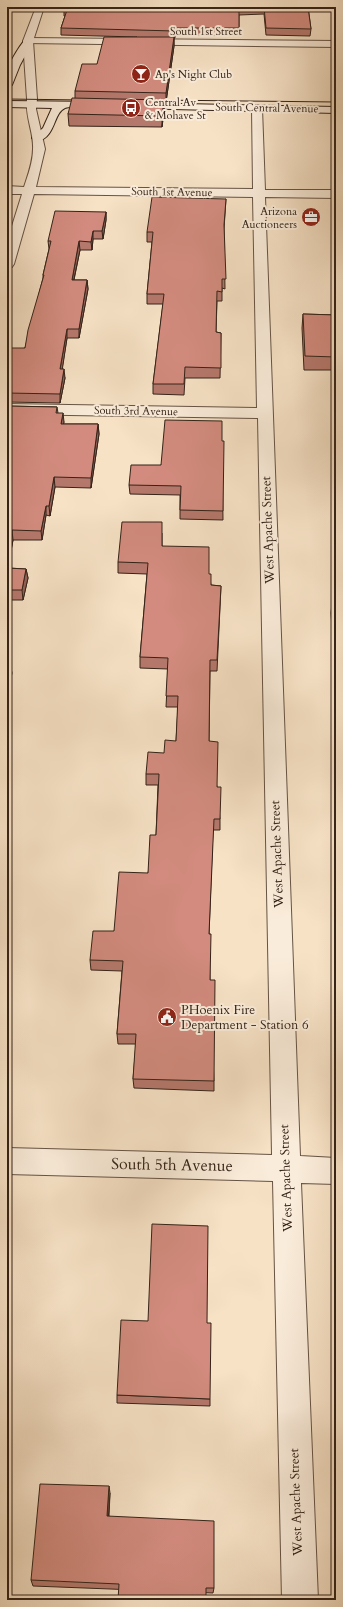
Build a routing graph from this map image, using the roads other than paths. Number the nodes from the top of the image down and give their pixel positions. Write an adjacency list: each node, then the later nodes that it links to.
1 (40, 7): 2 (street)
2 (28, 41): 3 (street, South 1st Street); 4 (street); 6 (street)
3 (336, 44)
4 (7, 85)
5 (14, 94): 6 (street)
6 (34, 98): 7 (street); 8 (street); 13 (street)
7 (7, 104)
8 (63, 105): 9 (street); 13 (street)
9 (108, 106)
10 (124, 106): 11 (street, South Central Avenue)
11 (257, 108): 12 (street, South Central Avenue); 16 (street, West Apache Street)
12 (336, 110)
13 (38, 138): 15 (street)
14 (7, 190): 15 (street, South 1st Avenue)
15 (29, 190): 16 (street, South 1st Avenue); 18 (street)
16 (258, 193): 17 (street, South 1st Avenue); 20 (street, West Apache Street)
17 (336, 194)
18 (7, 264)
19 (7, 409): 20 (street, South 3rd Avenue)
20 (265, 413): 22 (street, West Apache Street)
21 (7, 1161): 22 (street, South 5th Avenue)
22 (286, 1168): 23 (street, South 5th Avenue); 24 (street, West Apache Street)
23 (336, 1171)
24 (300, 1600)

